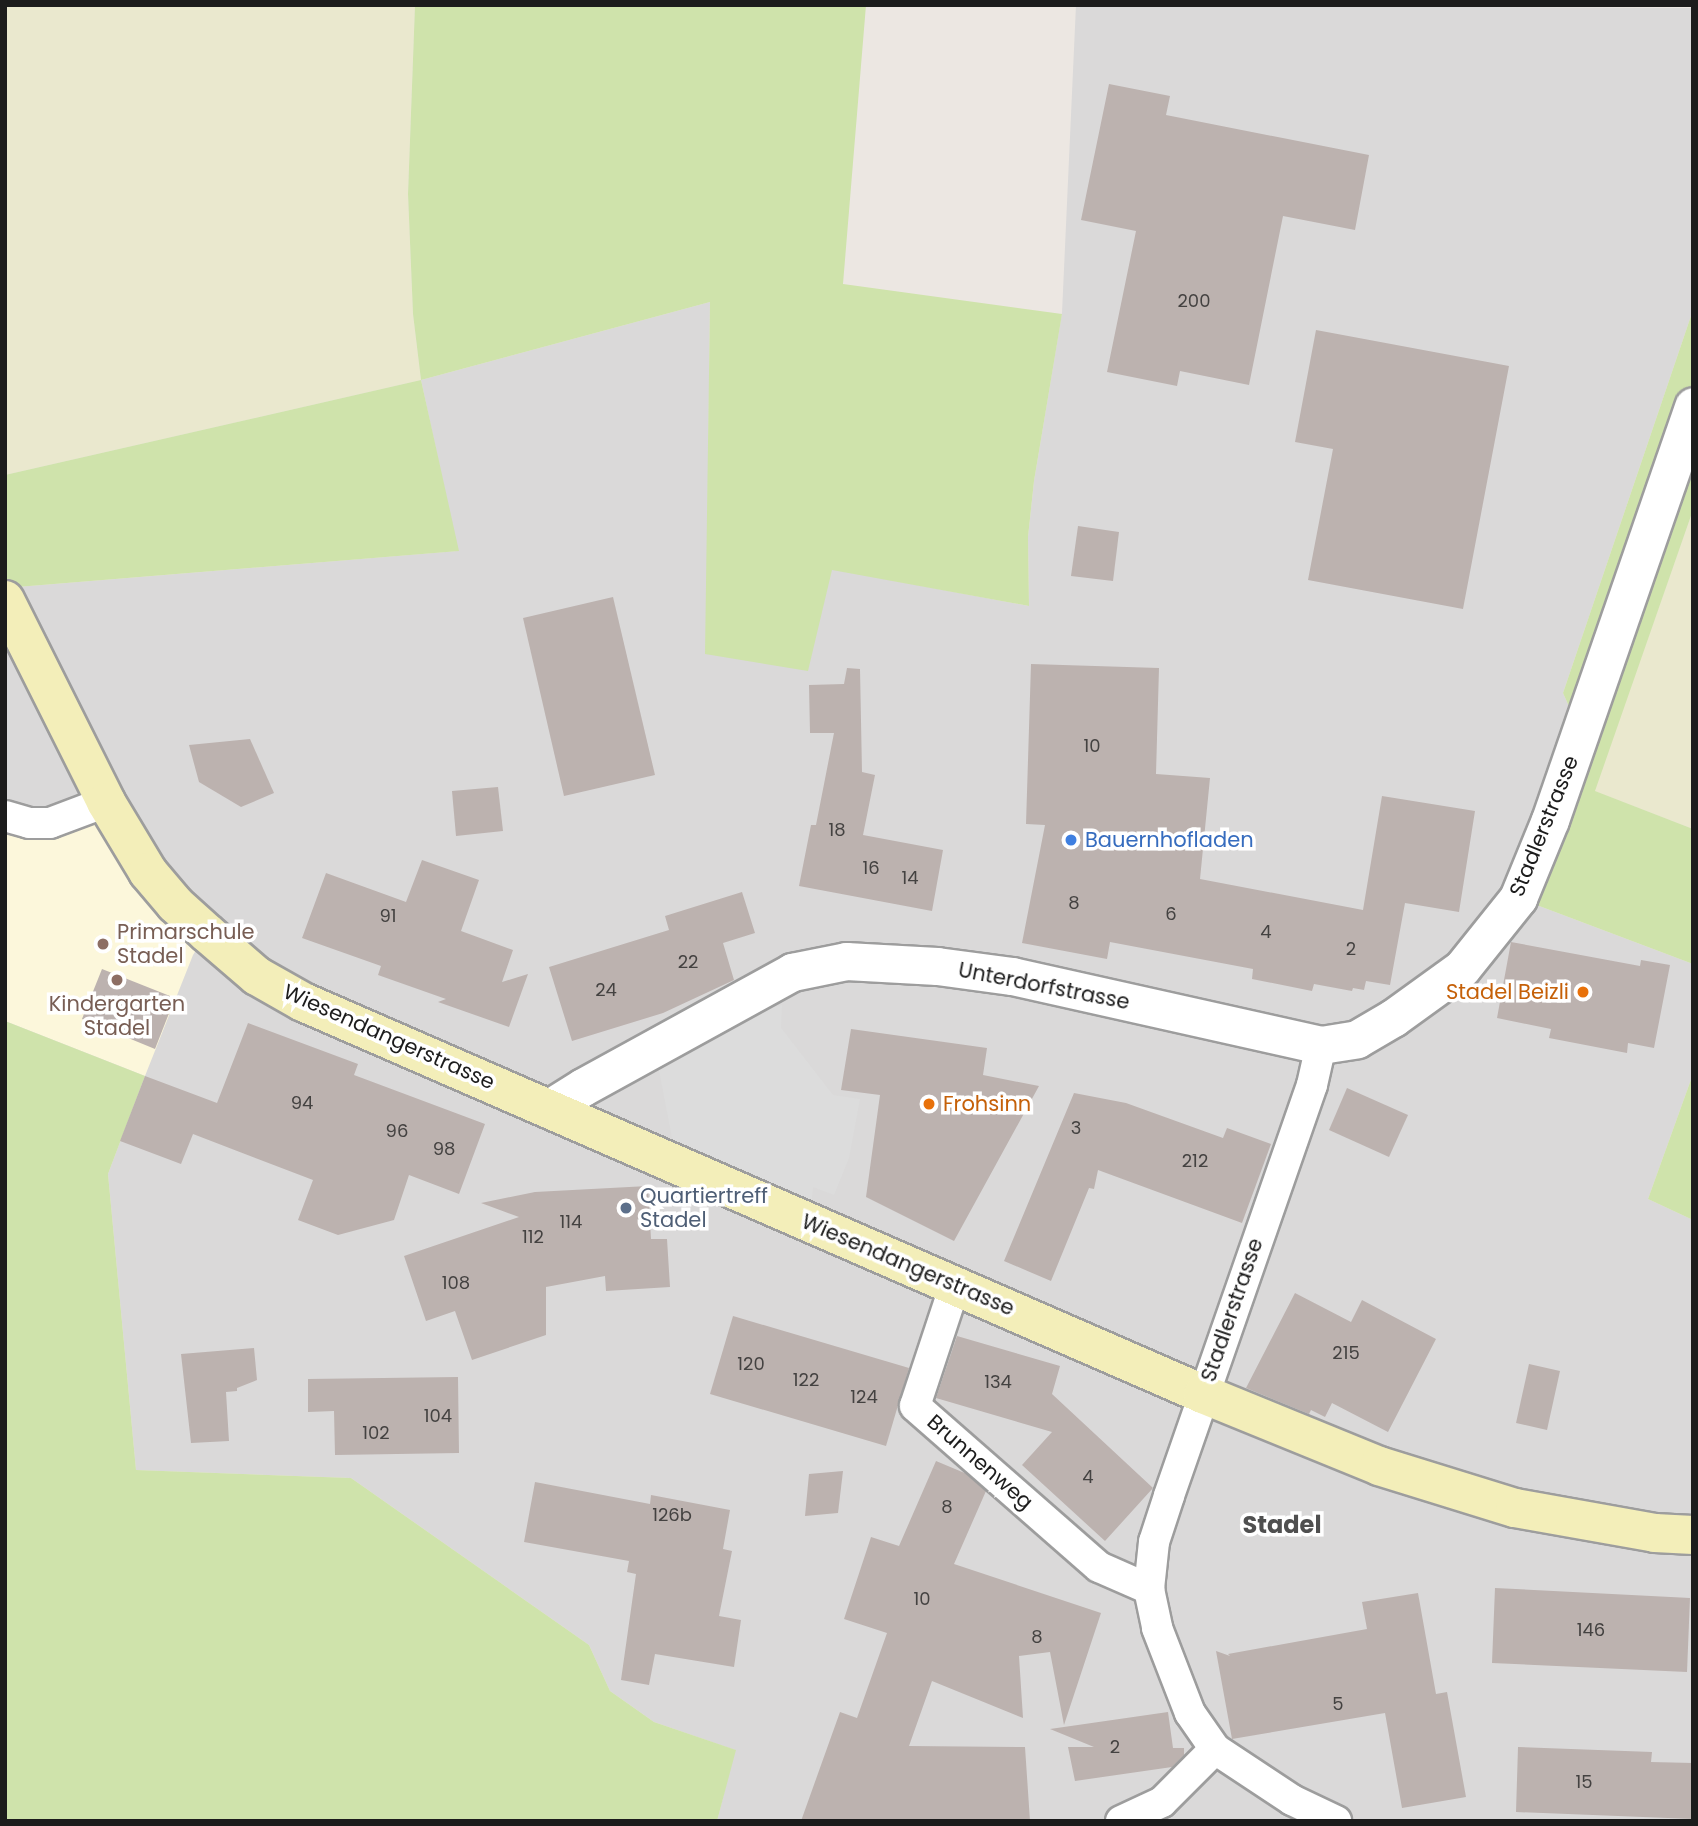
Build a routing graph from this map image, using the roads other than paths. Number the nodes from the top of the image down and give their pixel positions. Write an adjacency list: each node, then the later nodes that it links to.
1 (1693, 406): 5 (street, Stadlerstrasse)
2 (5, 600): 3 (main road, Wiesendangerstrasse)
3 (106, 802): 4 (street); 6 (main road, Wiesendangerstrasse)
4 (5, 816)
5 (1321, 1045): 6 (street, Unterdorfstrasse); 8 (street, Stadlerstrasse)
6 (548, 1109): 7 (main road, Wiesendangerstrasse)
7 (956, 1285): 8 (main road, Wiesendangerstrasse); 10 (street, Brunnenweg)
8 (1203, 1394): 9 (main road, Wiesendangerstrasse); 10 (street, Stadlerstrasse)
9 (1693, 1535)
10 (1149, 1589): 11 (street, Stadlerstrasse)
11 (1215, 1749): 12 (street); 13 (street)
12 (1121, 1821)
13 (1336, 1821)

